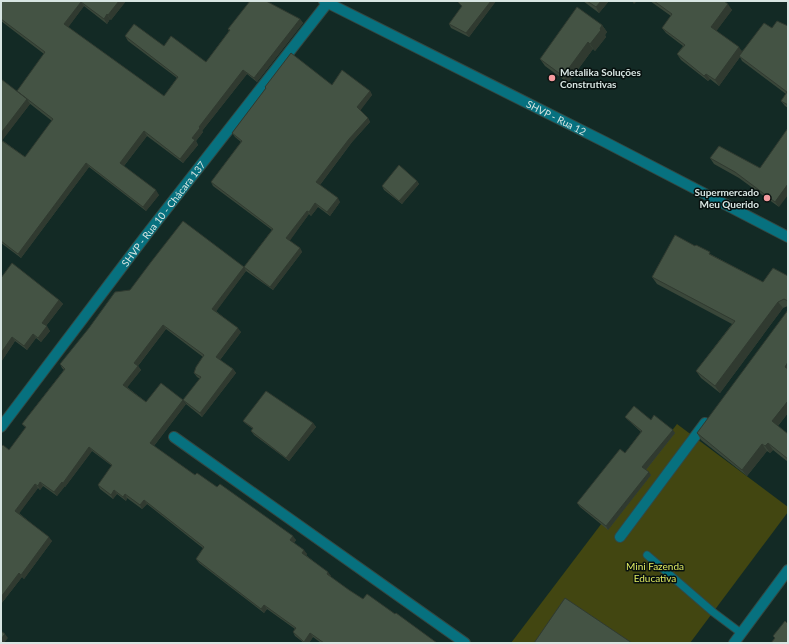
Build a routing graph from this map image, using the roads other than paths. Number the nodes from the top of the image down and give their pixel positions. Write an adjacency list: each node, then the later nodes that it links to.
1 (327, 2): 2 (street, SHVP - Rua 12); 4 (street, SHVP - Rua 10 - Chácara 137)
2 (788, 237)
3 (709, 418): 6 (street)
4 (1, 427)
5 (174, 437): 10 (street)
6 (620, 537)
7 (647, 555): 9 (lane)
8 (788, 570): 9 (street)
9 (742, 633): 11 (street)
10 (465, 643)
11 (734, 643)

